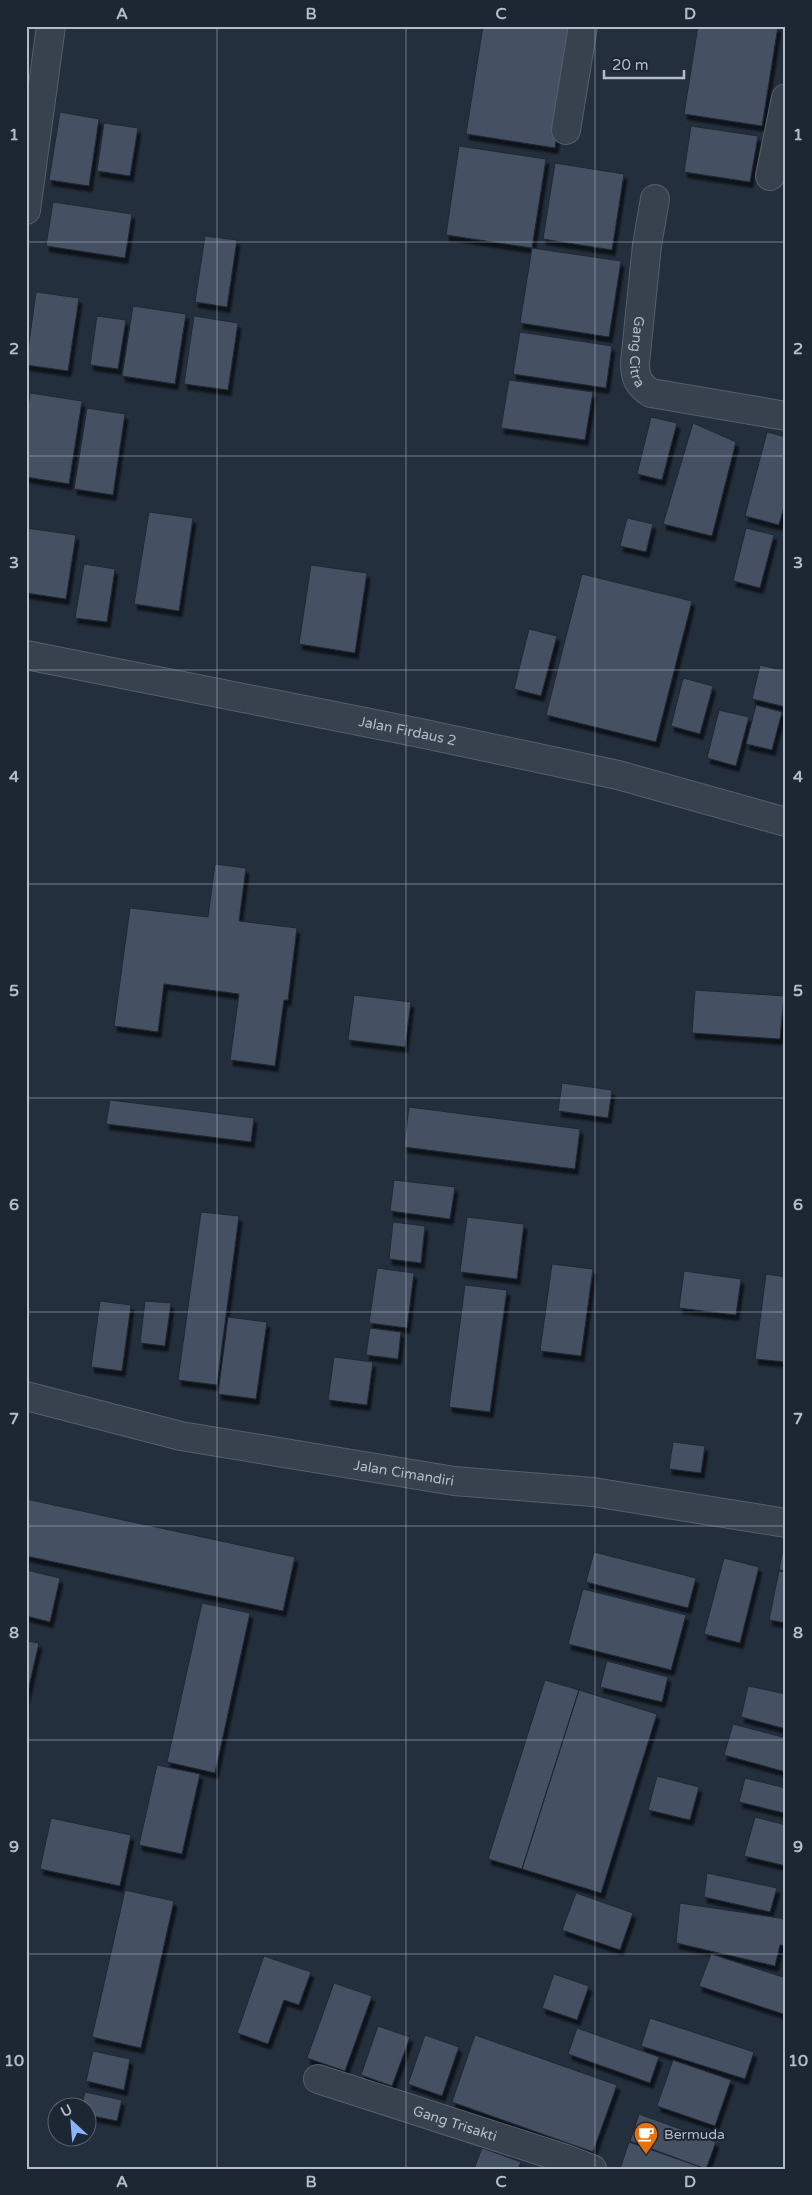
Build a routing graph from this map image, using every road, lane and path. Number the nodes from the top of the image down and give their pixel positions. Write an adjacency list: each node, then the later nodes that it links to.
1 (51, 26): 7 (street)
2 (583, 26): 4 (street)
3 (786, 98): 5 (street)
4 (566, 130)
5 (770, 176)
6 (656, 199): 8 (street, Gang Citra)
7 (26, 210)
8 (786, 416)
9 (26, 655): 10 (street, Jalan Firdaus 2)
10 (786, 822)
11 (26, 1396): 12 (street, Jalan Cimandiri)
12 (786, 1523)
13 (318, 2079): 14 (street, Gang Trisakti)
14 (592, 2169)

